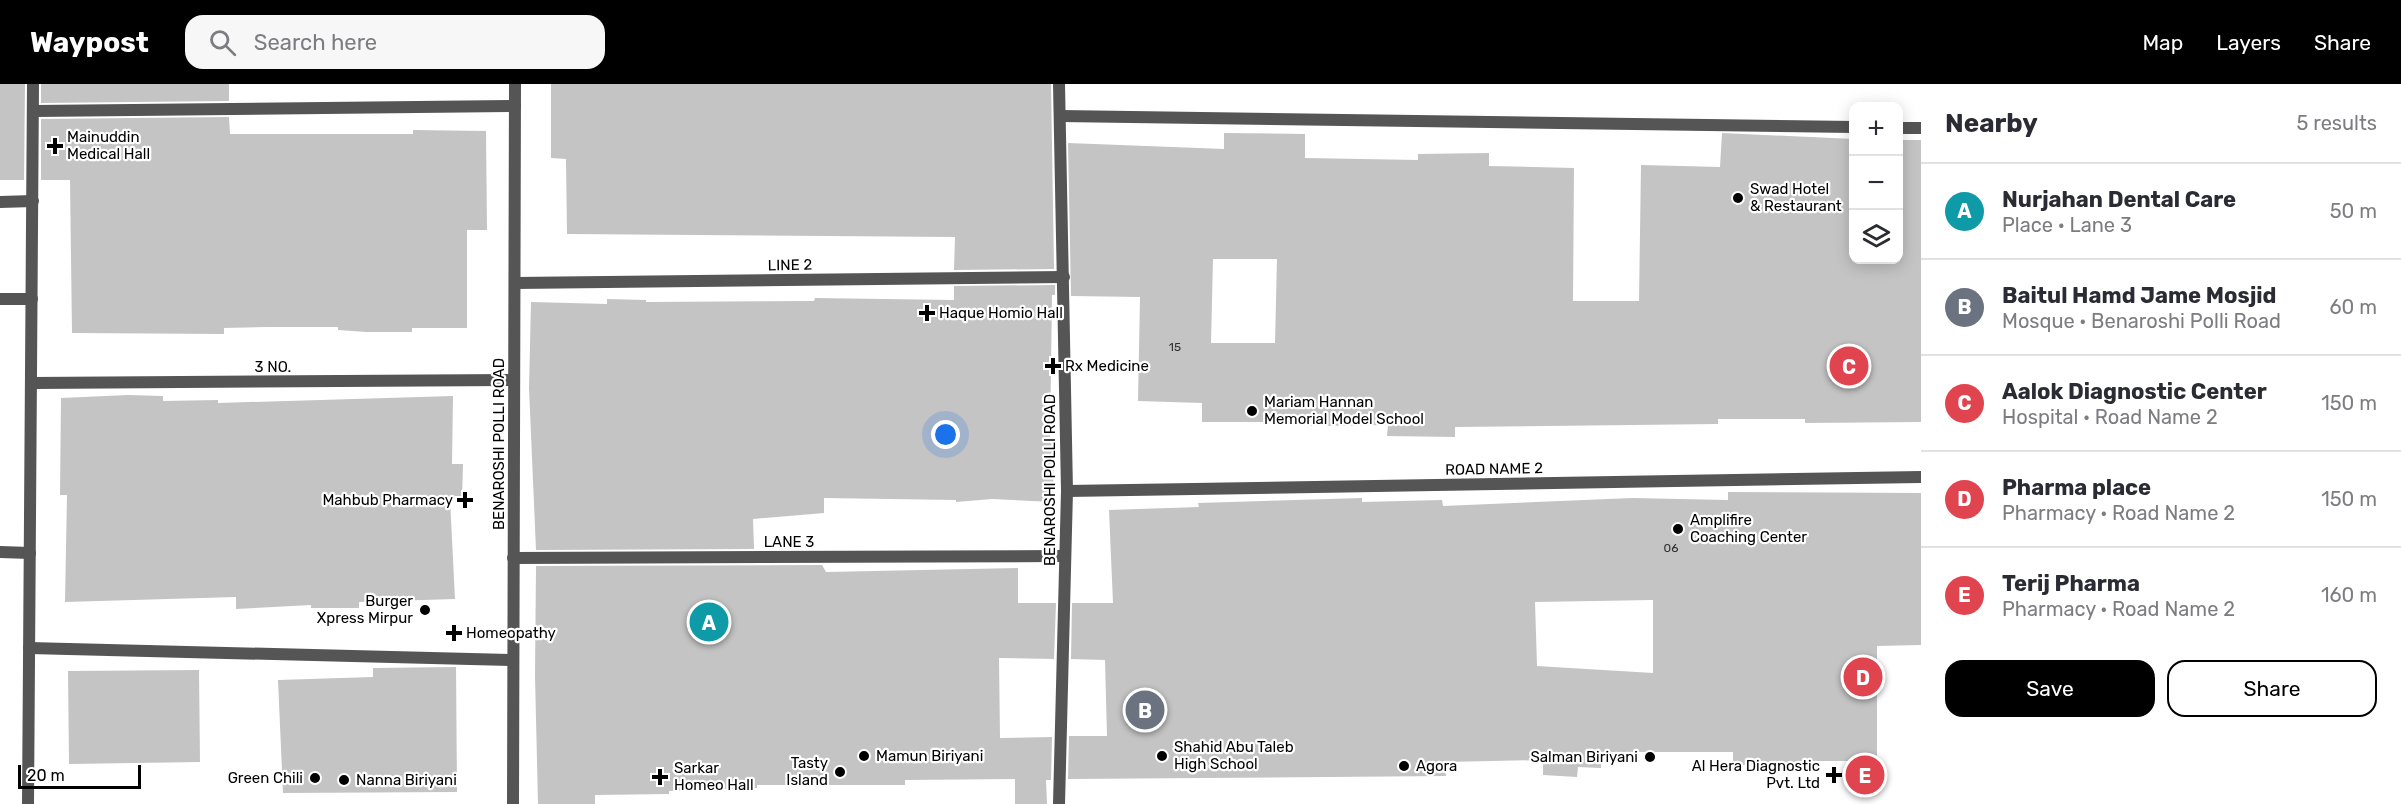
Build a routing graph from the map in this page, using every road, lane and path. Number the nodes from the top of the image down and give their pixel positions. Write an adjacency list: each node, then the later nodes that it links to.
1 (33, 84): 5 (street)
2 (515, 84): 4 (street, BENAROSHI POLLI ROAD)
3 (1059, 84): 6 (street, BENAROSHI POLLI ROAD)
4 (514, 106): 5 (street); 13 (street, BENAROSHI POLLI ROAD)
5 (34, 111): 10 (street)
6 (1060, 116): 7 (street); 12 (street, BENAROSHI POLLI ROAD)
7 (1849, 127)
8 (1903, 128): 9 (street)
9 (1921, 128)
10 (33, 201): 11 (street); 15 (street)
11 (0, 202)
12 (1064, 277): 13 (street, LINE 2); 19 (street, BENAROSHI POLLI ROAD)
13 (515, 283): 16 (street, BENAROSHI POLLI ROAD)
14 (0, 299): 15 (street)
15 (32, 299): 17 (street)
16 (514, 380): 17 (street, 3 NO.); 23 (street, BENAROSHI POLLI ROAD)
17 (32, 383): 21 (street)
18 (1921, 477): 19 (street, ROAD NAME 2)
19 (1067, 491): 22 (street, BENAROSHI POLLI ROAD)
20 (0, 552): 21 (street)
21 (30, 553): 24 (street)
22 (1065, 556): 23 (street, LANE 3); 28 (street, BENAROSHI POLLI ROAD)
23 (513, 558): 25 (street, BENAROSHI POLLI ROAD)
24 (29, 648): 25 (street); 26 (street)
25 (513, 660): 27 (street, BENAROSHI POLLI ROAD)
26 (28, 804)
27 (513, 804)
28 (1059, 804)

